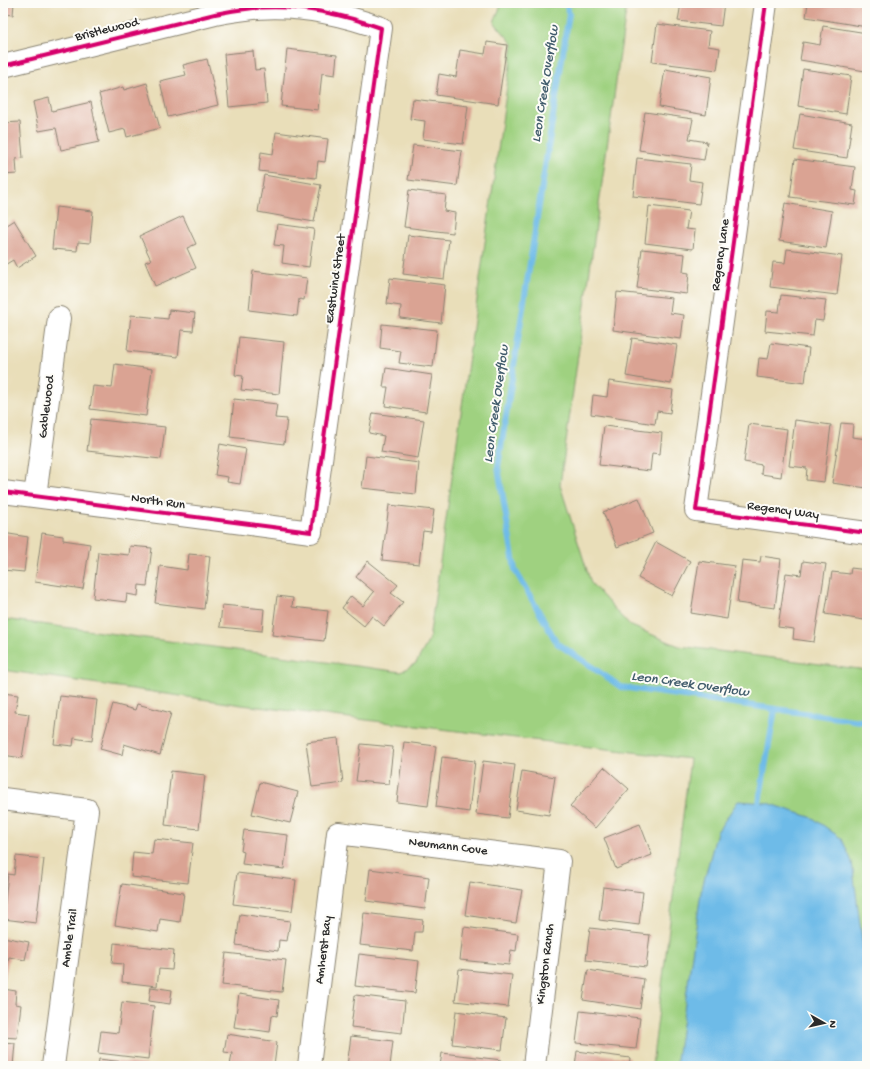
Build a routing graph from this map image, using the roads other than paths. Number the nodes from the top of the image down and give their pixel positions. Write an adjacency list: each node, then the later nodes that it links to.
1 (766, 3): 8 (street, Regency Lane)
2 (214, 9): 3 (street, Bristlewood); 4 (street, Bristlewood)
3 (381, 28): 9 (street, Eastwind Street)
4 (3, 66)
5 (58, 318): 7 (street, Gablewood)
6 (3, 492): 7 (street, North Run)
7 (35, 496): 9 (street, North Run)
8 (696, 510): 10 (street, Regency Way)
9 (311, 532)
10 (867, 532)
11 (3, 799): 14 (street, Amble Trail)
12 (338, 833): 13 (street, Neumann Cove); 15 (street, Amherst Bay)
13 (558, 861): 16 (street, Kingston Ranch)
14 (53, 1066)
15 (309, 1066)
16 (534, 1066)

